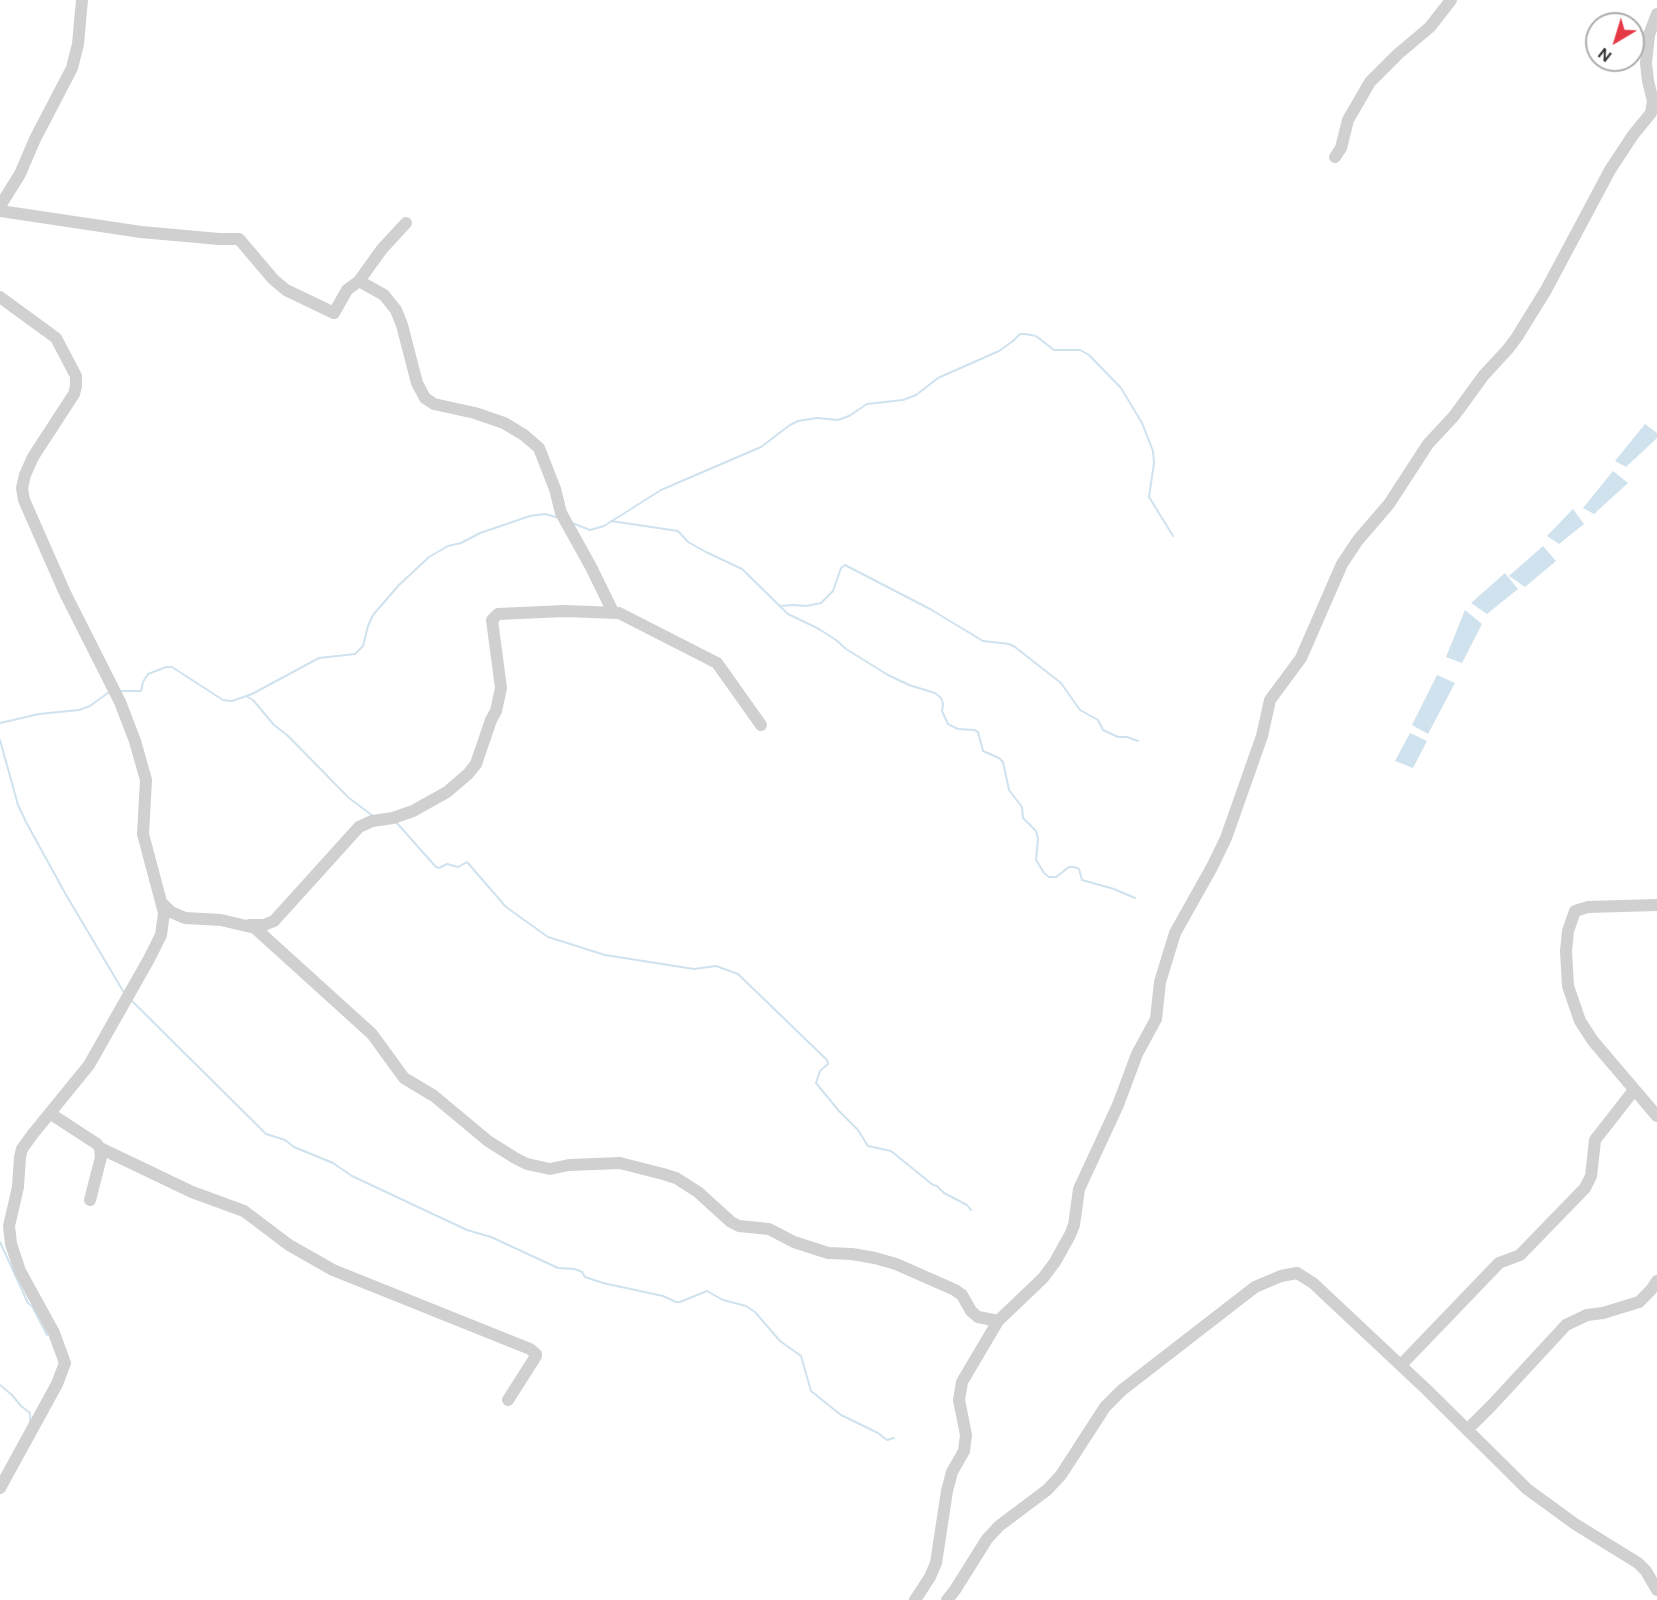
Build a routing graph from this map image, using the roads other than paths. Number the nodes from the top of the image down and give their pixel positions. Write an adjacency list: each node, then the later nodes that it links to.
1 (82, 0): 5 (street)
2 (1451, 0): 4 (street)
3 (1657, 14): 23 (street)
4 (1335, 156)
5 (0, 206)
6 (0, 210): 8 (street)
7 (406, 223): 8 (street)
8 (359, 281): 10 (street)
9 (0, 297): 12 (street)
10 (613, 612): 11 (street); 15 (street)
11 (761, 725)
12 (164, 905): 14 (street); 16 (street)
13 (1657, 905): 17 (street)
14 (185, 918): 15 (street); 16 (street)
15 (248, 926): 23 (street)
16 (161, 935): 18 (street)
17 (1634, 1090): 19 (street); 24 (street)
18 (51, 1114): 20 (street); 27 (street)
19 (1657, 1116)
20 (100, 1149): 21 (street); 25 (street)
21 (90, 1200)
22 (1657, 1281): 26 (street)
23 (998, 1321): 29 (street)
24 (1401, 1365): 26 (street); 30 (street)
25 (507, 1400)
26 (1467, 1430): 28 (street)
27 (0, 1488)
28 (1657, 1590)
29 (915, 1600)
30 (947, 1600)

